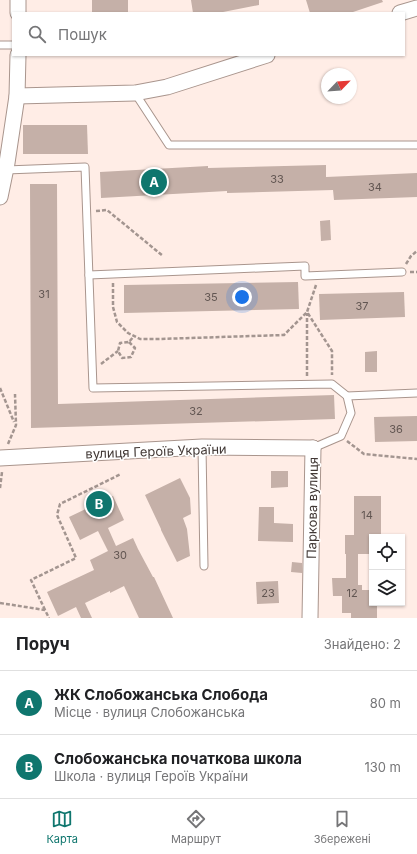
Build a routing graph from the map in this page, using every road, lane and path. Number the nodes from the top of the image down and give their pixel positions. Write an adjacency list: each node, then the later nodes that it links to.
1 (18, 0): 3 (street)
2 (417, 8): 4 (street)
3 (18, 12)
4 (403, 12)
5 (0, 45): 6 (lane)
6 (12, 46)
7 (18, 56): 10 (street)
8 (264, 56): 9 (street)
9 (135, 93): 10 (street); 11 (lane)
10 (17, 96): 12 (street)
11 (417, 145)
12 (4, 165): 13 (street); 14 (lane)
13 (0, 197)
14 (87, 211): 16 (path); 19 (lane)
15 (417, 251): 17 (path)
16 (163, 256)
17 (402, 272): 20 (lane)
18 (113, 274): 19 (lane); 20 (lane); 22 (path)
19 (89, 275): 25 (lane)
20 (319, 275): 21 (path)
21 (307, 312): 22 (path); 26 (path); 27 (path)
22 (134, 336): 23 (path)
23 (129, 342): 24 (path); 24 (path)
24 (118, 351): 25 (path)
25 (92, 370): 27 (lane)
26 (332, 384): 27 (lane); 31 (lane)
27 (307, 385)
28 (0, 388): 32 (path)
29 (417, 393): 31 (lane)
30 (15, 394): 32 (path)
31 (347, 396): 33 (lane)
32 (16, 425): 36 (path)
33 (341, 436): 35 (lane); 37 (path)
34 (202, 447): 35 (street, вулиця Героїв України); 36 (street, вулиця Героїв України); 40 (lane)
35 (313, 448): 44 (street, Паркова вулиця)
36 (1, 458): 39 (path)
37 (417, 459)
38 (121, 474): 42 (path)
39 (0, 488)
40 (204, 566)
41 (0, 603): 42 (path)
42 (45, 610): 43 (path)
43 (49, 618)
44 (311, 618)

